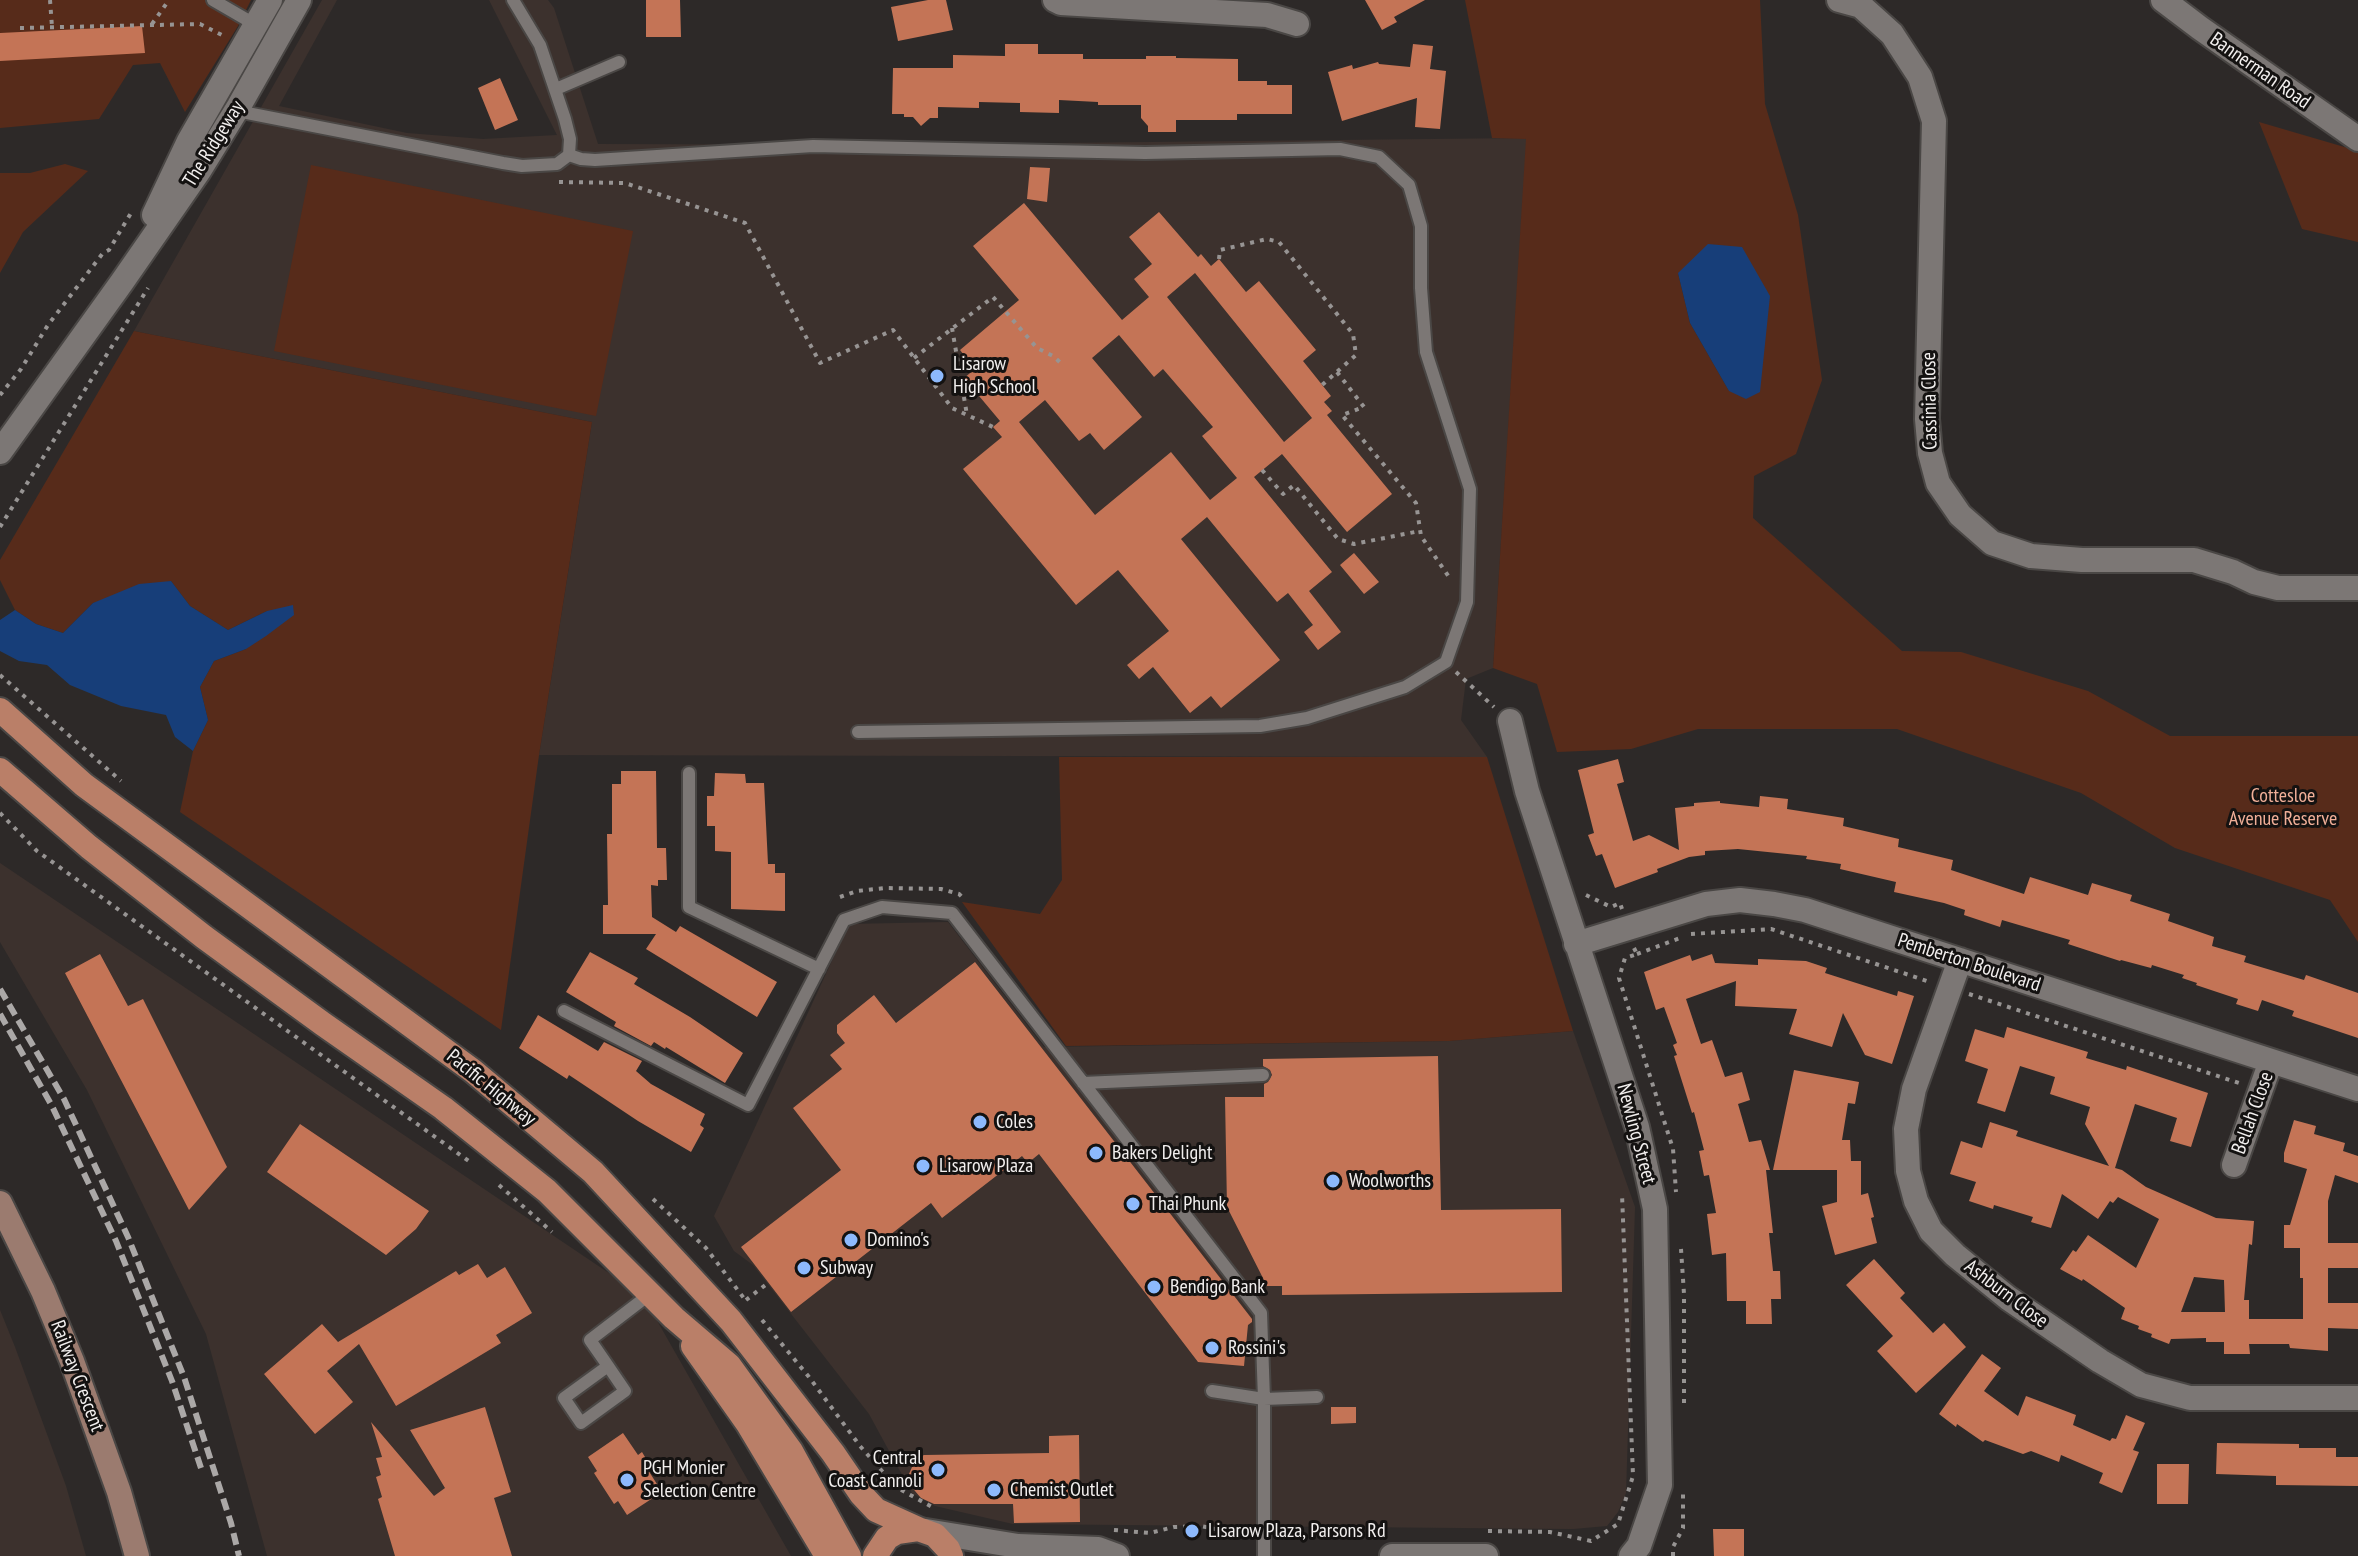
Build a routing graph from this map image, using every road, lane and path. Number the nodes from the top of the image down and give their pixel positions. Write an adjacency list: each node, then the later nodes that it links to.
1 (50, 0): 13 (path)
2 (169, 0): 10 (path)
3 (213, 0): 12 (lane)
4 (270, 0): 12 (street, The Ridgeway)
5 (299, 0): 19 (street, The Ridgeway)
6 (513, 0): 18 (lane)
7 (1055, 0): 11 (street)
8 (1839, 0): 39 (street, Cassinia Close)
9 (2163, 0): 20 (street, Bannerman Road)
10 (152, 24): 13 (path); 15 (path)
11 (1297, 24)
12 (256, 25): 17 (street, The Ridgeway)
13 (52, 27): 14 (path)
14 (20, 28)
15 (233, 41)
16 (619, 62): 18 (lane)
17 (229, 71): 19 (street); 25 (street, The Ridgeway)
18 (556, 89): 21 (lane)
19 (239, 106): 21 (lane); 25 (street, The Ridgeway)
20 (2358, 139)
21 (569, 155): 40 (lane)
22 (555, 182): 28 (path)
23 (103, 253): 32 (path)
24 (1219, 259): 30 (path)
25 (122, 282): 35 (street, The Ridgeway)
26 (148, 289): 37 (path)
27 (952, 328): 28 (path); 29 (path); 33 (path)
28 (914, 358): 33 (path)
29 (1064, 366)
30 (1337, 372): 31 (path); 38 (path)
31 (1322, 385)
32 (0, 395)
33 (967, 415): 34 (path)
34 (993, 427)
35 (0, 452)
36 (1262, 470): 38 (path)
37 (0, 527)
38 (1420, 531): 40 (path)
39 (2358, 588)
40 (1466, 603): 41 (lane)
41 (1446, 662): 44 (path); 45 (lane)
42 (0, 675): 48 (path)
43 (0, 710): 74 (main road, Pacific Highway)
44 (1510, 721): 50 (street, Newling Street)
45 (858, 732)
46 (0, 770): 66 (main road)
47 (689, 773): 52 (lane)
48 (129, 789)
49 (0, 813): 58 (path)
50 (1576, 944): 51 (street, Pemberton Boulevard); 87 (street, Newling Street)
51 (1960, 960): 54 (street, Pemberton Boulevard); 72 (street, Ashburn Close)
52 (819, 969): 53 (lane); 56 (lane)
53 (564, 1011)
54 (2271, 1061): 57 (street, Pemberton Boulevard); 59 (street, Bellah Close)
55 (1263, 1075): 56 (lane)
56 (1083, 1083): 73 (lane)
57 (2358, 1089)
58 (473, 1164)
59 (2234, 1165)
60 (496, 1182): 64 (path)
61 (1622, 1194): 76 (path)
62 (650, 1197): 67 (path)
63 (0, 1203): 79 (main road, Railway Crescent)
64 (553, 1232)
65 (768, 1283): 67 (path)
66 (650, 1294): 68 (main road); 69 (lane)
67 (746, 1300): 74 (path)
68 (674, 1318): 80 (main road); 81 (main road)
69 (608, 1366): 69 (lane)
70 (1212, 1391): 73 (lane)
71 (1317, 1397): 73 (lane)
72 (2358, 1398)
73 (1264, 1399): 77 (lane)
74 (927, 1523): 82 (main road); 83 (main road); 84 (street)
75 (1107, 1530): 77 (path)
76 (1480, 1531)
77 (1264, 1532): 78 (path); 85 (lane)
78 (1390, 1544): 86 (street)
79 (137, 1556)
80 (827, 1556)
81 (849, 1556)
82 (875, 1556)
83 (951, 1556)
84 (1117, 1556)
85 (1264, 1556)
86 (1486, 1556)
87 (1631, 1556)

